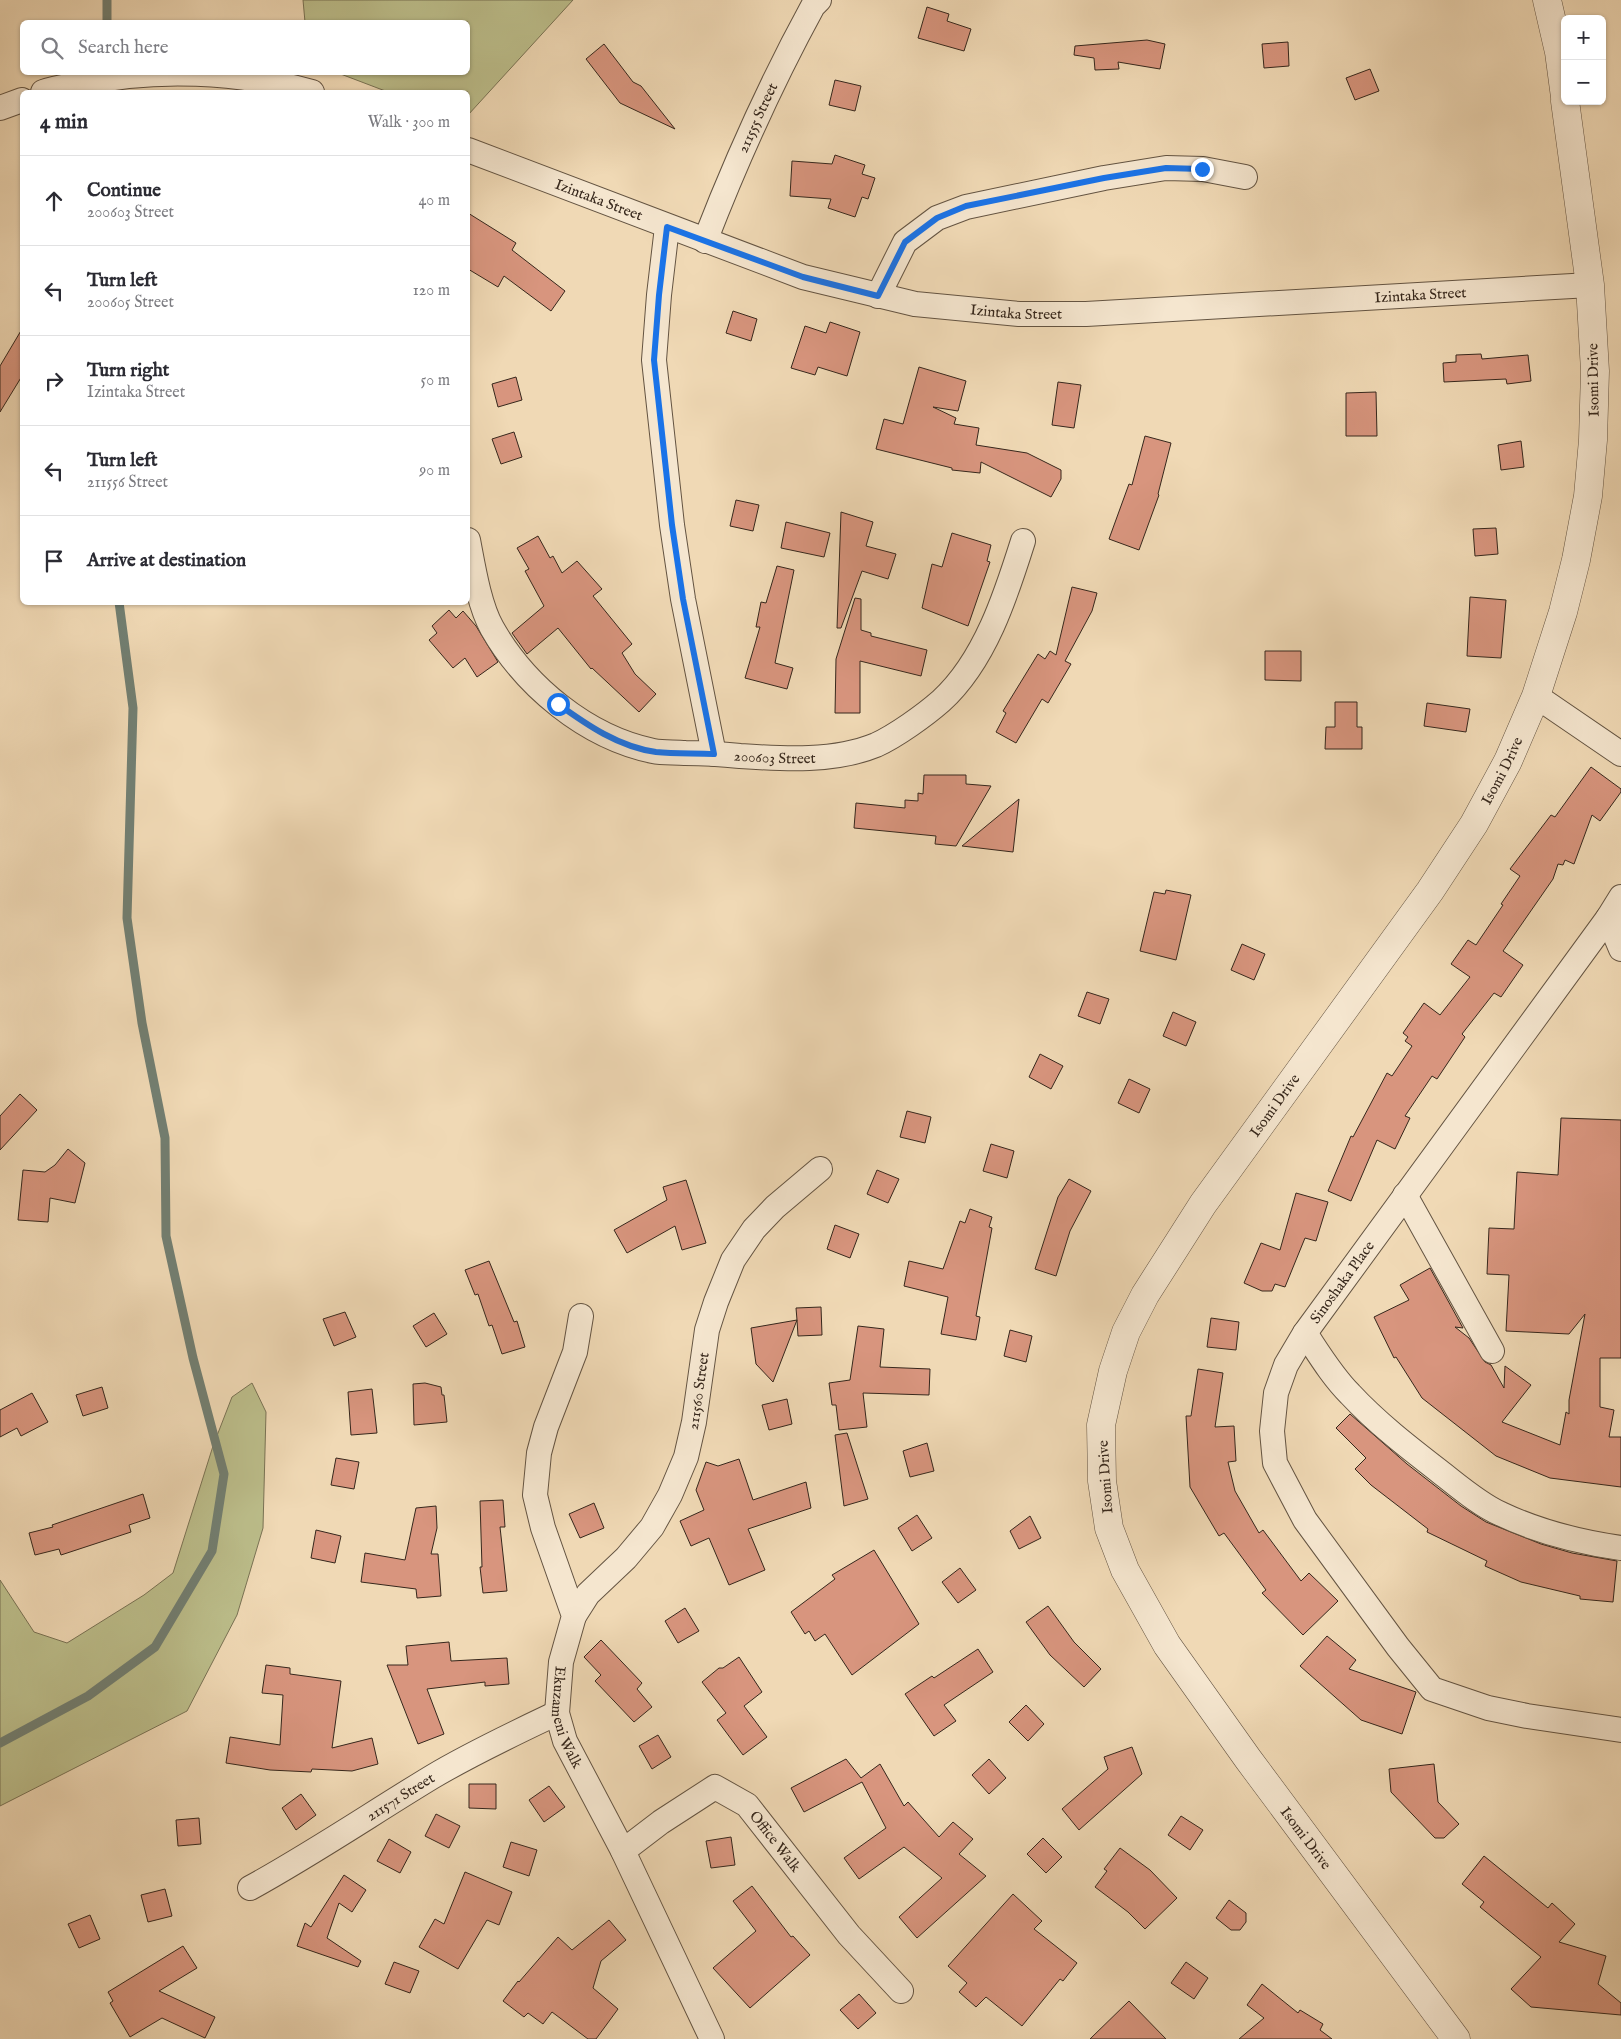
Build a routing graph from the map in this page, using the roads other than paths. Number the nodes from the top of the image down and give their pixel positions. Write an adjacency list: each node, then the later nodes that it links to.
1 (819, 0): 14 (street, 211555 Street)
2 (1547, 0): 3 (street)
3 (1561, 67)
4 (133, 75): 6 (street)
5 (226, 75): 7 (street)
6 (52, 90)
7 (304, 90)
8 (20, 101): 10 (street)
9 (1566, 105): 15 (street, Isomi Drive)
10 (0, 108)
11 (470, 151): 13 (street, Izintaka Street)
12 (1245, 177): 16 (street)
13 (667, 227): 14 (street, Izintaka Street); 20 (street)
14 (705, 241): 16 (street, Izintaka Street)
15 (1590, 285): 16 (street, Izintaka Street); 19 (street, Isomi Drive)
16 (878, 296)
17 (1023, 541): 20 (street, 200603 Street)
18 (470, 549): 20 (street, 200603 Street)
19 (1536, 696): 21 (street); 38 (street, Isomi Drive)
20 (714, 754)
21 (1621, 754)
22 (1621, 897): 23 (street, Sinoshaka Place)
23 (1608, 918): 24 (street); 26 (street, Sinoshaka Place)
24 (1621, 949)
25 (820, 1169): 31 (street, 211560 Street)
26 (1405, 1195): 28 (street, Sinoshaka Place); 29 (street)
27 (581, 1316): 31 (street)
28 (1304, 1333): 30 (street); 33 (street, Sinoshaka Place)
29 (1492, 1351)
30 (1621, 1548)
31 (574, 1616): 32 (street, Ekuzameni Walk)
32 (557, 1713): 34 (street, Ekuzameni Walk); 35 (street, 211571 Street)
33 (1621, 1730)
34 (624, 1851): 36 (street, Office Walk); 37 (street, Ekuzameni Walk)
35 (250, 1888)
36 (901, 1991)
37 (712, 2039)
38 (1456, 2039)

